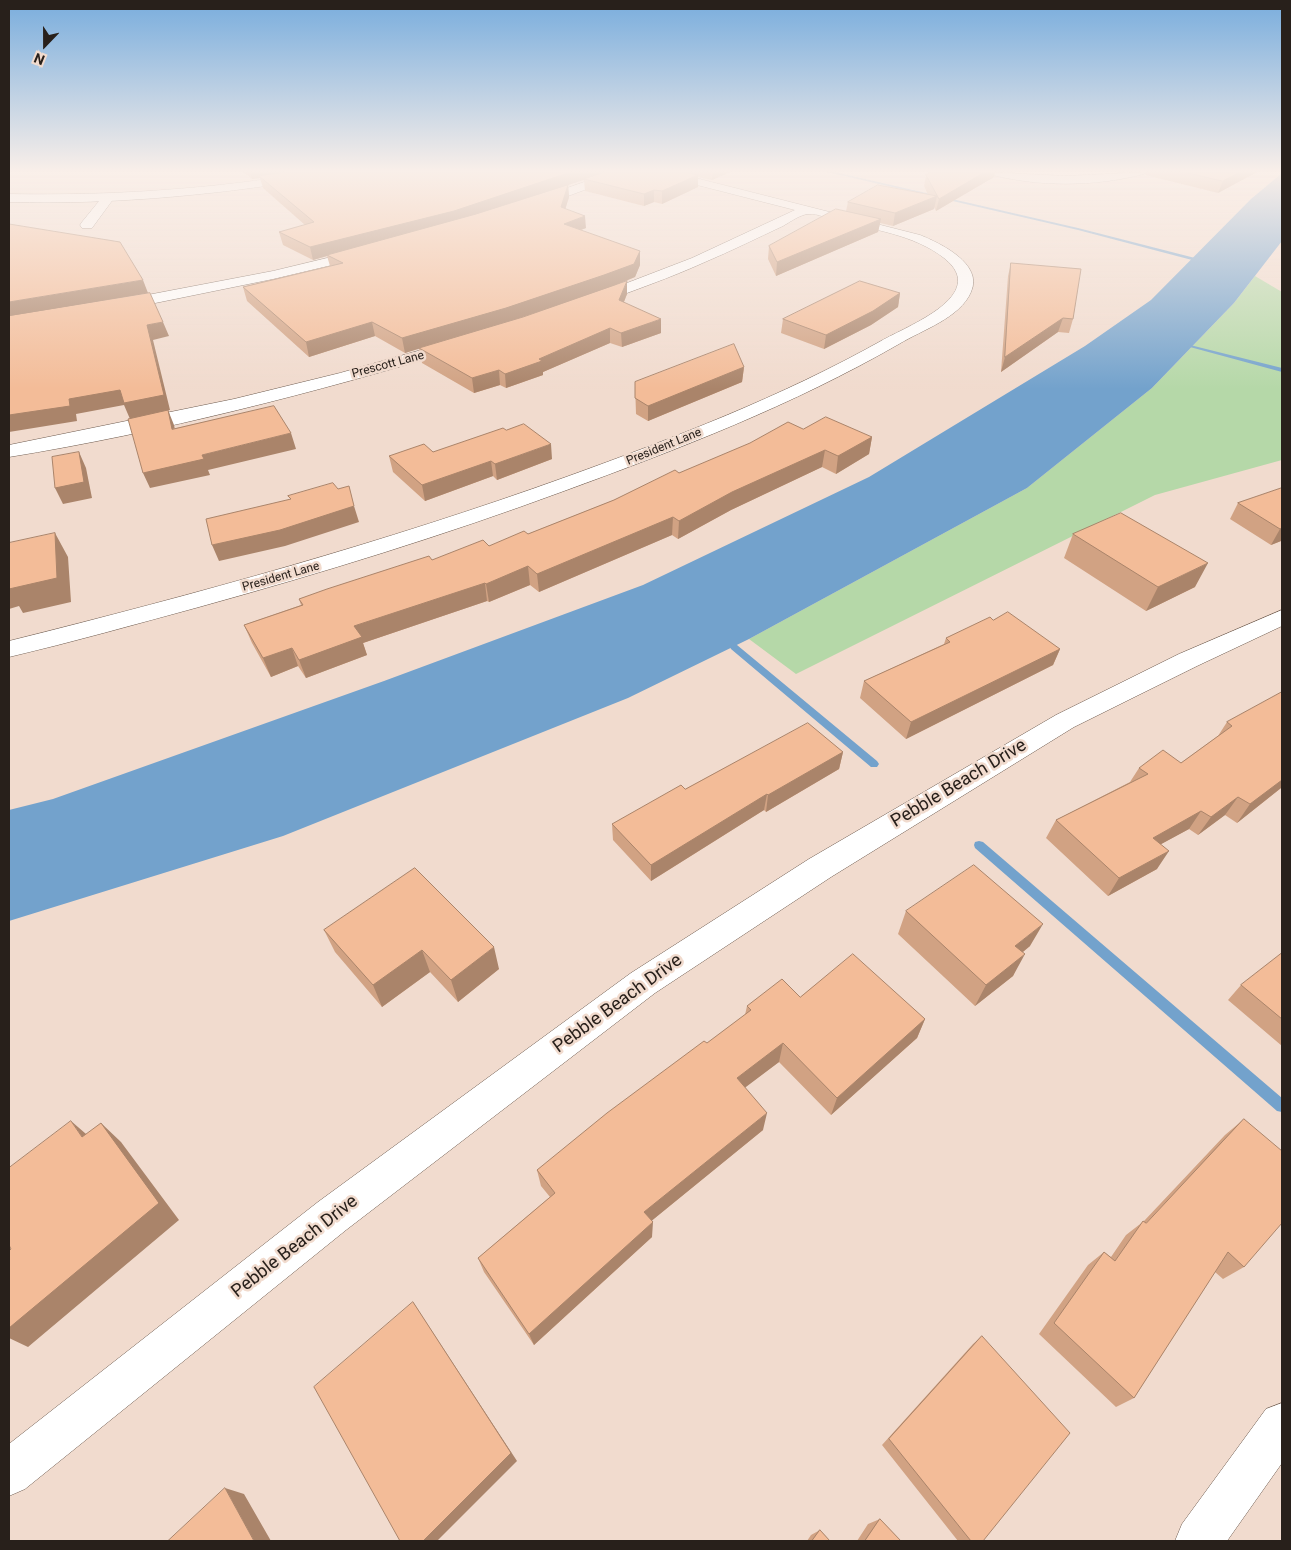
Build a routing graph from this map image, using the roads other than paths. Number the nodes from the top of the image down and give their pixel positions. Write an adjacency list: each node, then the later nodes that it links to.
1 (734, 244): 4 (street)
2 (929, 244): 9 (street, President Lane)
3 (376, 250): 5 (street)
4 (578, 306)
5 (106, 308)
6 (468, 342): 7 (street, Prescott Lane)
7 (9, 451)
8 (1282, 617): 11 (street, Pebble Beach Drive)
9 (9, 649)
10 (1282, 1425): 12 (street)
11 (9, 1473)
12 (1199, 1541)

